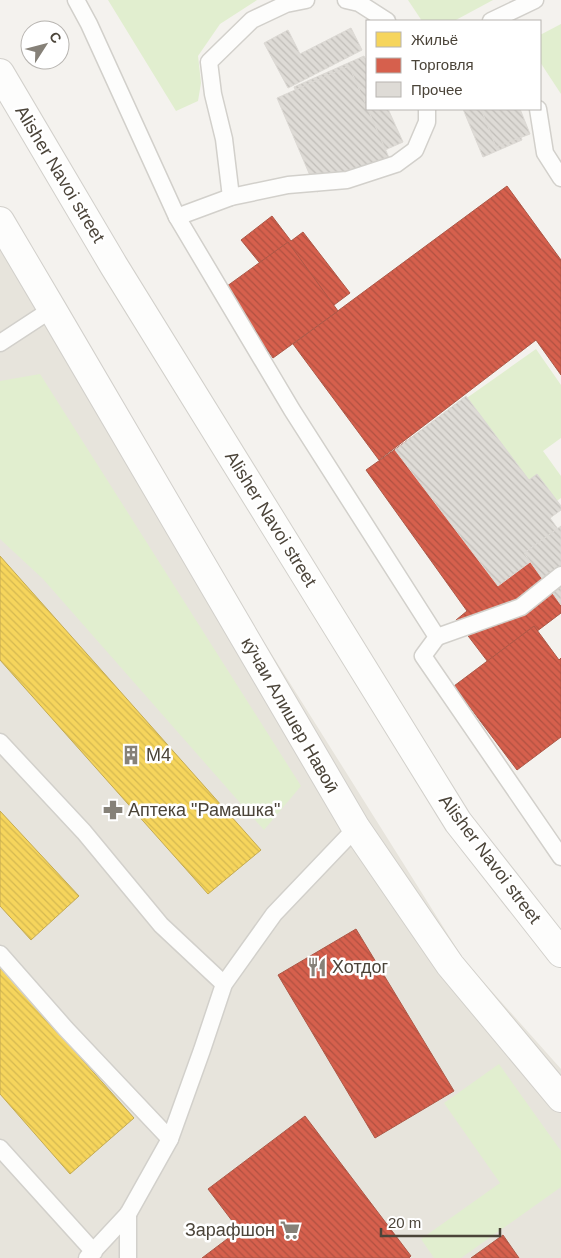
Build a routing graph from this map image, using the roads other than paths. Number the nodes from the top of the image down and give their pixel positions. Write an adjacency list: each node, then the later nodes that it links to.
1 (76, 0): 12 (lane)
2 (306, 0): 11 (lane)
3 (346, 0): 5 (lane)
4 (534, 0): 6 (lane)
5 (385, 20)
6 (495, 20)
7 (0, 73): 21 (street, Alisher Navoi street)
8 (427, 110): 11 (lane)
9 (538, 110): 10 (lane)
10 (561, 178)
11 (231, 197): 12 (lane)
12 (177, 217): 17 (lane)
13 (0, 222): 14 (street, кӯчаи Алишер Навоӣ)
14 (52, 309): 15 (lane); 19 (street, кӯчаи Алишер Навоӣ)
15 (0, 343)
16 (561, 575): 17 (lane)
17 (437, 637): 20 (lane)
18 (0, 742): 23 (lane)
19 (356, 828): 23 (lane); 24 (street, кӯчаи Алишер Навоӣ)
20 (561, 857)
21 (561, 953)
22 (0, 954): 25 (lane)
23 (224, 984): 25 (lane)
24 (561, 1098)
25 (170, 1139): 27 (lane)
26 (0, 1148): 28 (lane)
27 (128, 1214): 28 (lane); 29 (lane)
28 (90, 1255)
29 (128, 1258)

